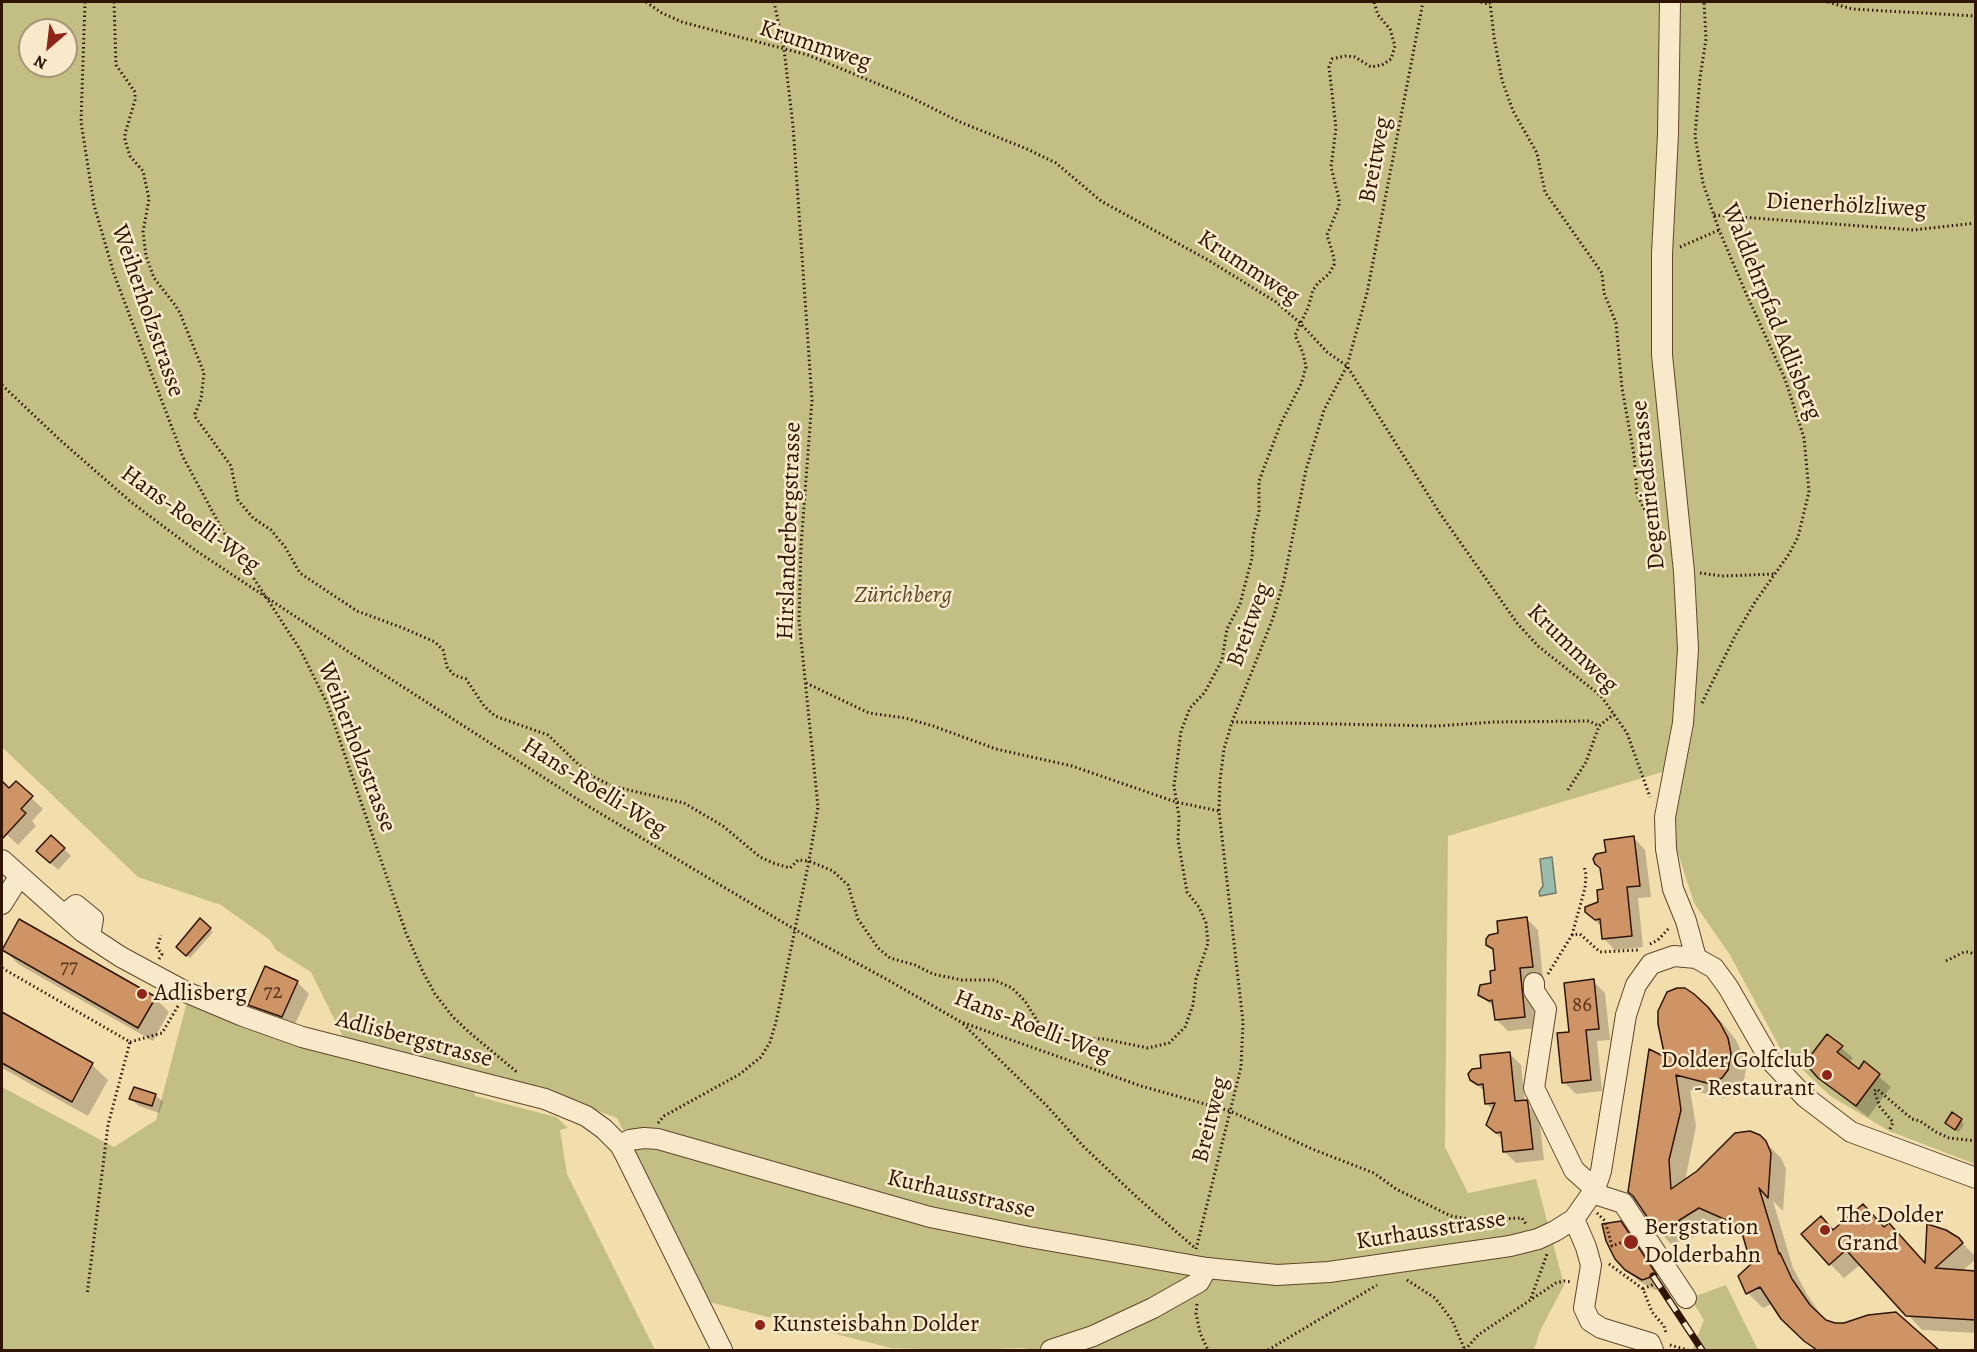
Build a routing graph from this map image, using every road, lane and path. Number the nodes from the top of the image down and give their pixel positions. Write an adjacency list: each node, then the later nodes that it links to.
1 (86, 2): 24 (path, Weiherholzstrasse)
2 (114, 2): 35 (path)
3 (646, 2): 13 (path, Krummweg)
4 (774, 2): 13 (path, Hirslanderbergstrasse)
5 (1374, 2): 18 (path)
6 (1423, 2): 19 (path, Breitweg)
7 (1481, 2): 11 (path)
8 (1670, 2): 17 (street, Degenriedstrasse)
9 (1704, 2): 14 (path, Waldlehrpfad Adlisberg)
10 (1828, 2): 12 (path)
11 (1490, 3): 21 (path)
12 (1976, 16)
13 (784, 49): 18 (path, Krummweg); 25 (path, Hirslanderbergstrasse)
14 (1714, 215): 15 (path, Dienerhölzliweg); 16 (path, Waldlehrpfad Adlisberg)
15 (1976, 223)
16 (1719, 230): 17 (path); 23 (path, Waldlehrpfad Adlisberg)
17 (1662, 254): 21 (street, Degenriedstrasse)
18 (1300, 323): 19 (path, Krummweg); 31 (path)
19 (1347, 366): 26 (path, Krummweg); 27 (path, Breitweg)
20 (2, 385): 24 (path, Hans-Roelli-Weg)
21 (1681, 548): 22 (street, Degenriedstrasse)
22 (1684, 572): 23 (path); 28 (street, Degenriedstrasse)
23 (1776, 574): 28 (path, Waldlehrpfad Adlisberg)
24 (265, 595): 40 (path, Hans-Roelli-Weg); 50 (path, Weiherholzstrasse)
25 (806, 683): 31 (path); 35 (path, Hirslanderbergstrasse)
26 (1614, 714): 29 (path); 33 (path, Krummweg)
27 (1232, 722): 29 (path); 32 (path, Breitweg)
28 (1683, 723): 33 (street, Degenriedstrasse)
29 (1599, 726): 30 (path)
30 (1568, 790)
31 (1176, 802): 32 (path); 35 (path)
32 (1219, 810): 51 (path, Breitweg)
33 (1665, 817): 39 (street, Degenriedstrasse)
34 (2, 860): 37 (street, Adlisbergstrasse)
35 (809, 861): 40 (path, Hirslanderbergstrasse)
36 (1584, 865): 41 (path)
37 (19, 877): 38 (street); 47 (street, Adlisbergstrasse)
38 (2, 904)
39 (1686, 921): 41 (path); 43 (street, Degenriedstrasse)
40 (794, 929): 48 (path, Hans-Roelli-Weg); 52 (path, Hirslanderbergstrasse)
41 (1572, 935): 46 (path)
42 (1976, 955): 44 (path)
43 (1696, 958): 55 (street); 57 (street, Kurhausstrasse)
44 (1946, 961)
45 (2, 968): 49 (path)
46 (1534, 983): 57 (street)
47 (186, 992): 49 (path); 54 (street, Adlisbergstrasse)
48 (961, 1023): 51 (path, Hans-Roelli-Weg); 63 (path)
49 (130, 1042): 69 (path)
50 (519, 1075)
51 (1230, 1111): 61 (path, Hans-Roelli-Weg); 63 (path, Breitweg)
52 (644, 1138): 54 (street, Kurhausstrasse); 63 (street, Kurhausstrasse)
53 (1976, 1141): 55 (path)
54 (620, 1144): 73 (street, Adlisbergstrasse)
55 (1882, 1144): 56 (street)
56 (1976, 1178)
57 (1594, 1191): 58 (street, Kurhausstrasse); 70 (street)
58 (1574, 1219): 61 (street, Kurhausstrasse); 62 (street)
59 (1606, 1226): 60 (path)
60 (1625, 1241)
61 (1543, 1246): 63 (street, Kurhausstrasse); 71 (path)
62 (1586, 1247): 67 (street); 68 (path)
63 (1199, 1266): 74 (street); 75 (path, Breitweg)
64 (1407, 1280): 77 (path)
65 (1654, 1284): 68 (path)
66 (1377, 1285): 76 (path)
67 (1588, 1285): 71 (path); 72 (street)
68 (1643, 1289): 72 (path)
69 (87, 1295)
70 (1686, 1298)
71 (1530, 1300): 77 (path)
72 (1658, 1346): 78 (path)
73 (722, 1350)
74 (1051, 1350)
75 (1208, 1350)
76 (1268, 1350)
77 (1465, 1350)
78 (1688, 1350)

